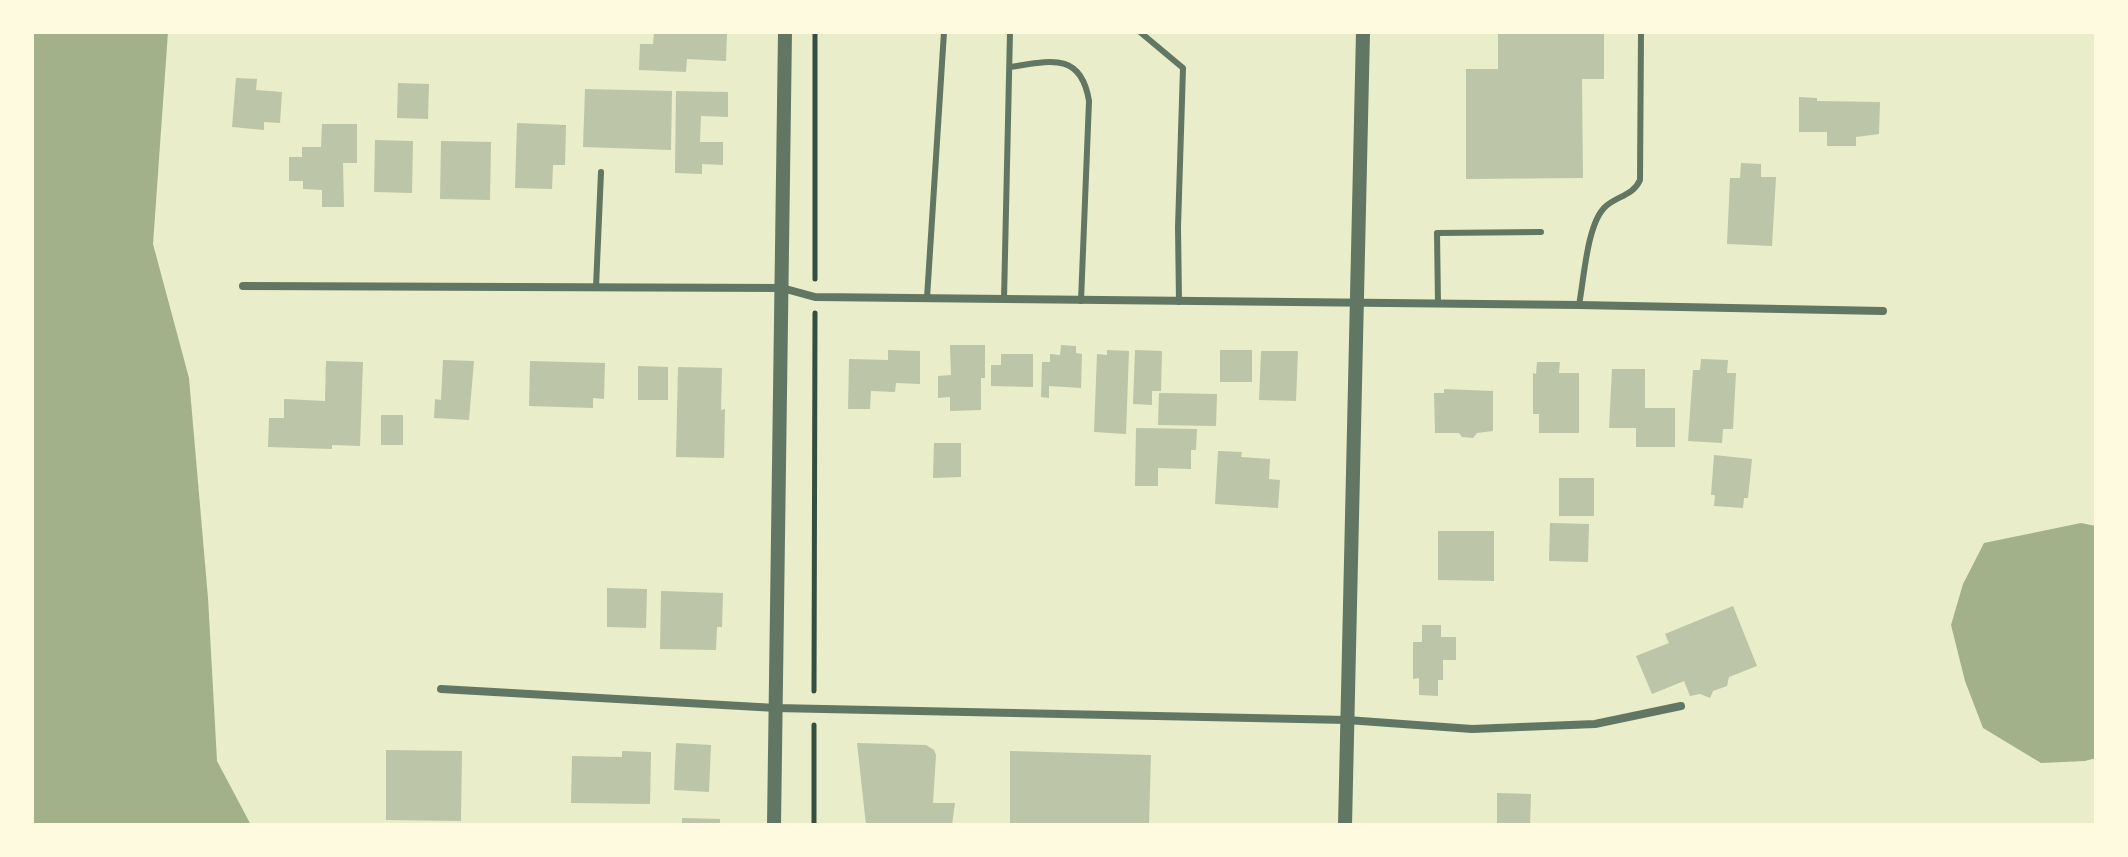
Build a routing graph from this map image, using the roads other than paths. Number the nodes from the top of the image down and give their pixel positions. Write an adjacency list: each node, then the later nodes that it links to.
1 (785, 32): 12 (street)
2 (944, 32): 13 (lane)
3 (1010, 32): 7 (lane)
4 (1140, 32): 16 (lane)
5 (1363, 32): 17 (street)
6 (1641, 32): 19 (lane)
7 (1010, 67): 14 (lane); 15 (lane)
8 (601, 172): 11 (lane)
9 (1541, 232): 18 (lane)
10 (243, 286): 11 (street)
11 (596, 287): 12 (street)
12 (782, 288): 13 (street); 23 (street)
13 (927, 298): 14 (street)
14 (1004, 299): 15 (street)
15 (1081, 301): 16 (street)
16 (1179, 302): 17 (street)
17 (1357, 303): 18 (street); 24 (street)
18 (1438, 304): 19 (street)
19 (1579, 305): 20 (street)
20 (1883, 311)
21 (441, 689): 23 (street)
22 (1681, 706): 24 (street)
23 (776, 708): 24 (street); 25 (street)
24 (1347, 720): 26 (street)
25 (774, 825)
26 (1345, 825)

